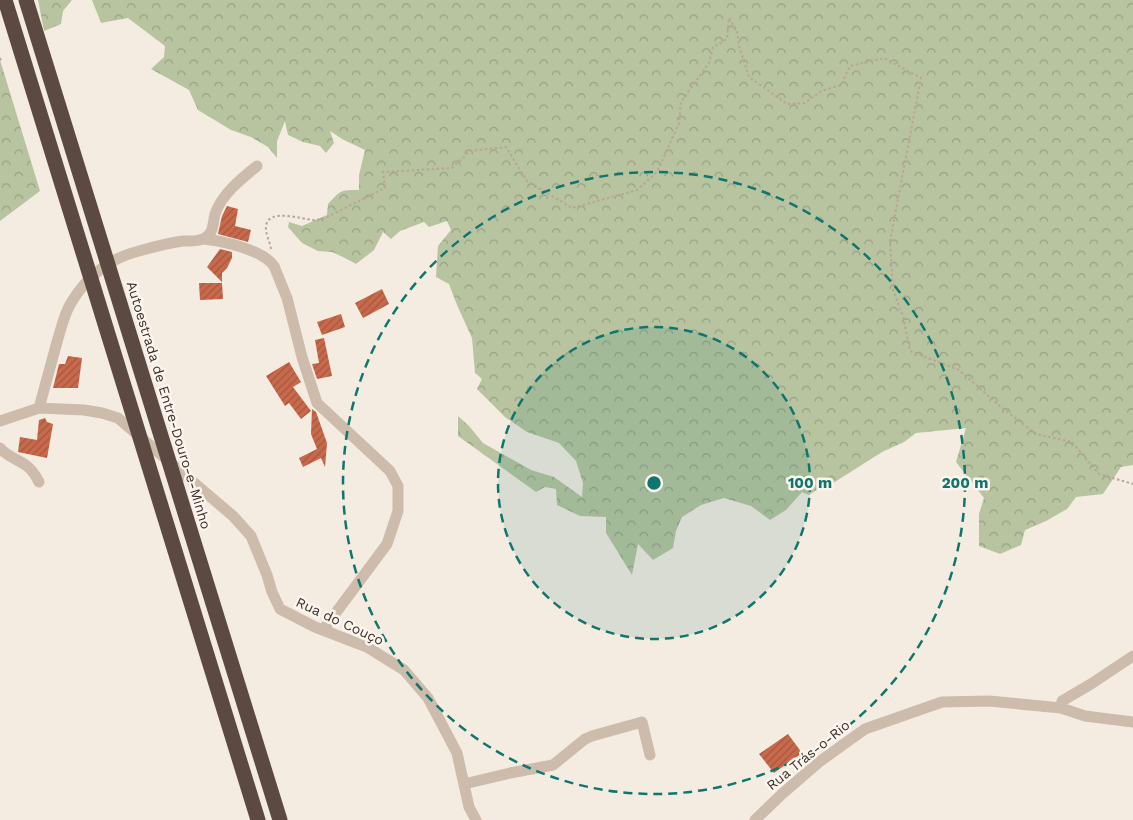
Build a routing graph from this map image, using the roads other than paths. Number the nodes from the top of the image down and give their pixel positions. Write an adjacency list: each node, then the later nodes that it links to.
1 (5, 0): 15 (highway, bridge)
2 (26, 0): 16 (highway, Autoestrada de Entre-Douro-e-Minho, bridge)
3 (257, 166): 4 (street)
4 (204, 239): 5 (street); 9 (street)
5 (39, 408): 6 (street); 9 (street, Rua do Couço)
6 (0, 421)
7 (0, 448): 8 (street)
8 (39, 482)
9 (324, 630): 14 (street, Rua do Couço)
10 (1133, 656): 11 (street)
11 (1060, 708): 12 (street, Rua Trás-o-Rio); 18 (street, Rua Trás-o-Rio)
12 (1133, 722)
13 (650, 755): 14 (street)
14 (464, 784): 17 (street, Rua do Couço)
15 (258, 820)
16 (280, 820)
17 (476, 820)
18 (755, 820)

